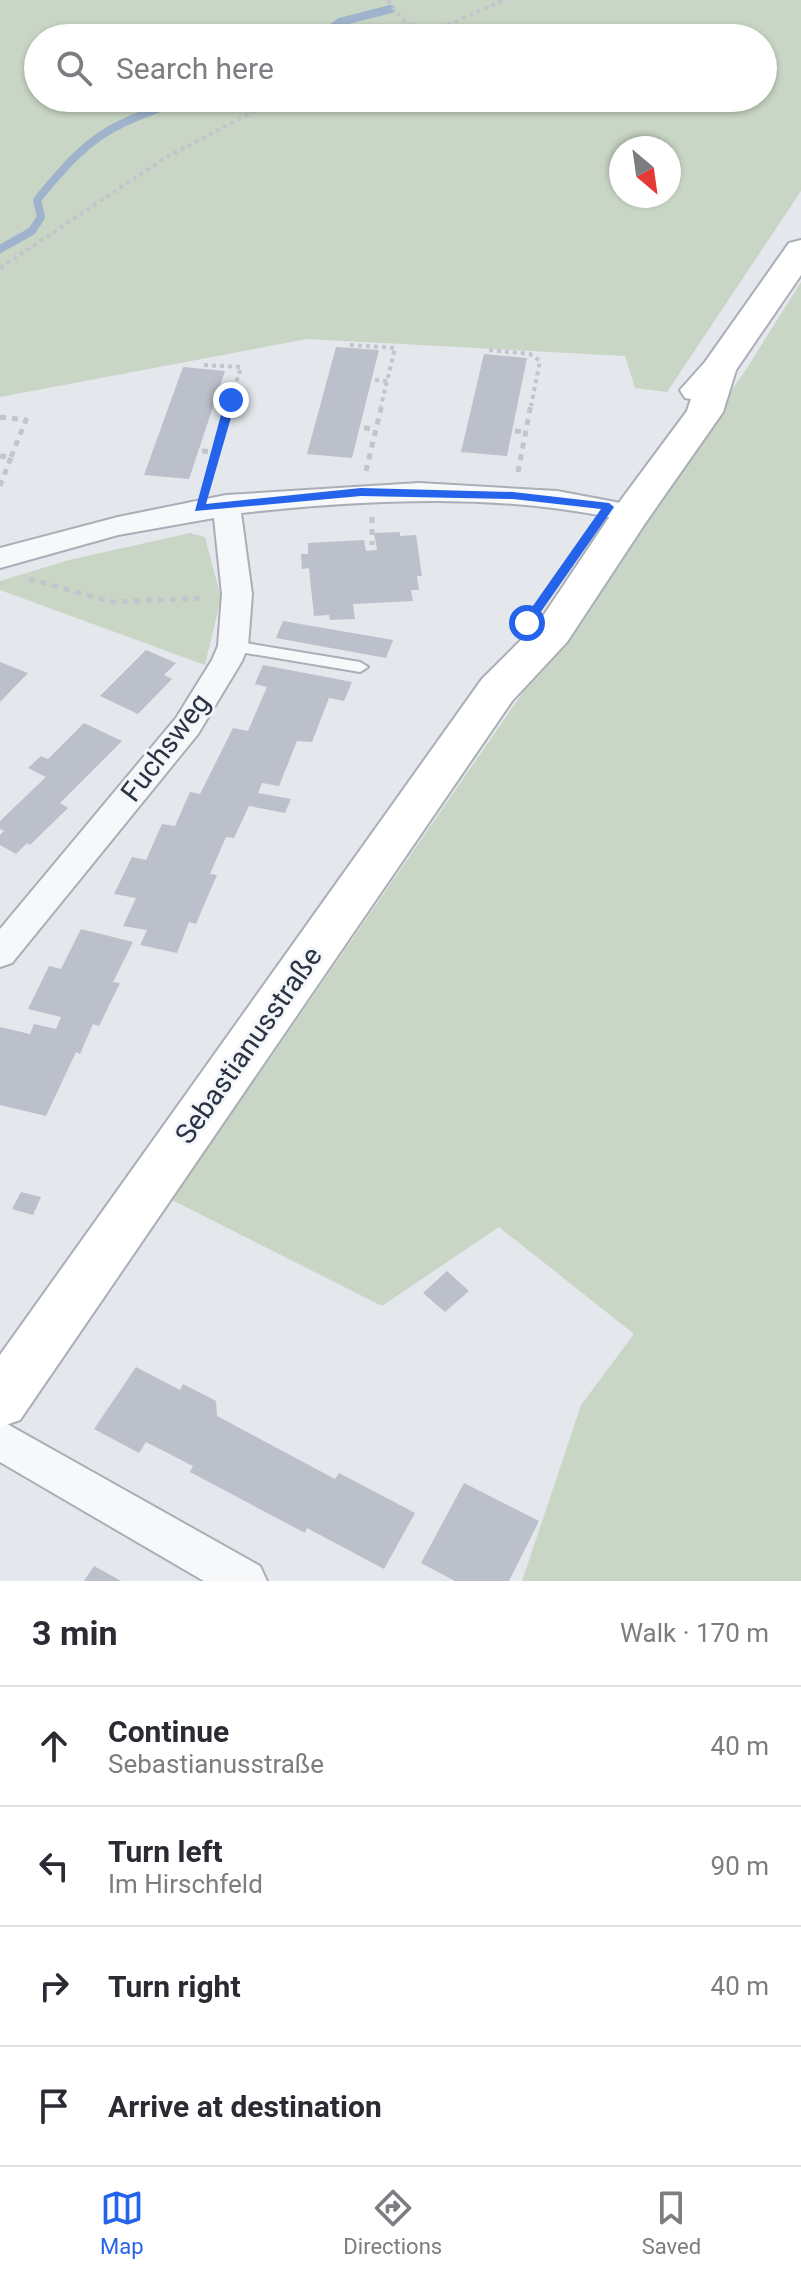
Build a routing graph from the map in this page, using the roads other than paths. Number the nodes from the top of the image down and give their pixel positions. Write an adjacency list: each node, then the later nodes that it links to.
1 (801, 250): 3 (main road, Sebastianusstraße)
2 (212, 506): 3 (street); 4 (street); 5 (street, Fuchsweg)
3 (620, 510): 8 (main road, Sebastianusstraße)
4 (9, 567)
5 (233, 646): 6 (lane); 7 (street, Fuchsweg)
6 (360, 667)
7 (0, 953)
8 (0, 1401)
9 (0, 1440): 10 (street)
10 (234, 1579)

